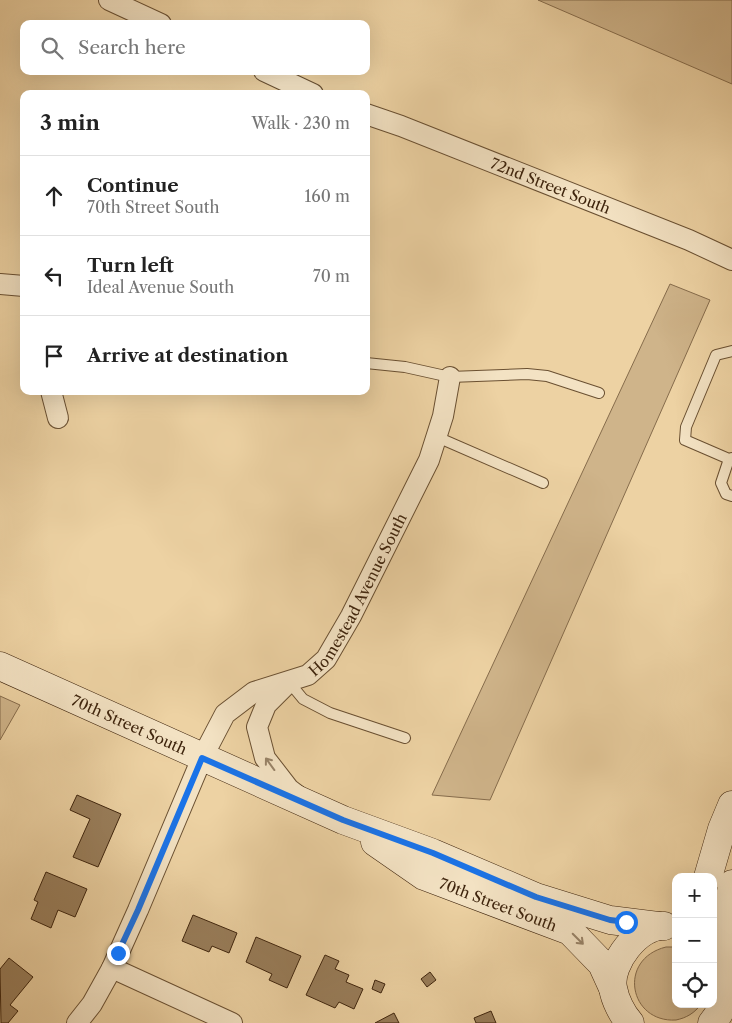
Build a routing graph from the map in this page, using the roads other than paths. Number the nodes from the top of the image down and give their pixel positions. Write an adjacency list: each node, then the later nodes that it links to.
1 (109, 0): 2 (street)
2 (152, 20)
3 (273, 75): 4 (street)
4 (305, 90)
5 (370, 116): 6 (street, 72nd Street South)
6 (732, 260)
7 (0, 284): 8 (street)
8 (20, 286)
9 (732, 351): 16 (lane)
10 (370, 363): 11 (lane)
11 (450, 377): 12 (lane); 15 (street, Homestead Avenue South)
12 (599, 392)
13 (52, 395): 14 (street)
14 (58, 418)
15 (436, 437): 17 (lane); 20 (street, Homestead Avenue South)
16 (731, 459): 18 (lane)
17 (543, 483)
18 (732, 496)
19 (0, 666): 22 (main road, 70th Street South)
20 (290, 682): 21 (lane); 22 (street, Homestead Avenue South); 24 (street, one-way to 20)
21 (406, 738)
22 (202, 758): 24 (main road, 70th Street South); 30 (street, Homestead Avenue South)
23 (732, 805): 26 (main road)
24 (317, 809): 25 (main road, 70th Street South)
25 (343, 820): 28 (main road, 70th Street South); 32 (main road, 70th Street South, one-way to 32)
26 (709, 873)
27 (732, 884): 31 (main road)
28 (667, 923): 32 (main road)
29 (717, 951): 31 (main road)
30 (112, 968): 33 (street, Homestead Avenue South); 34 (street)
31 (729, 975): 37 (main road)
32 (612, 987): 35 (main road); 36 (main road, 70th Street South)
33 (77, 1023)
34 (232, 1023)
35 (609, 1023)
36 (630, 1023)
37 (712, 1023)

